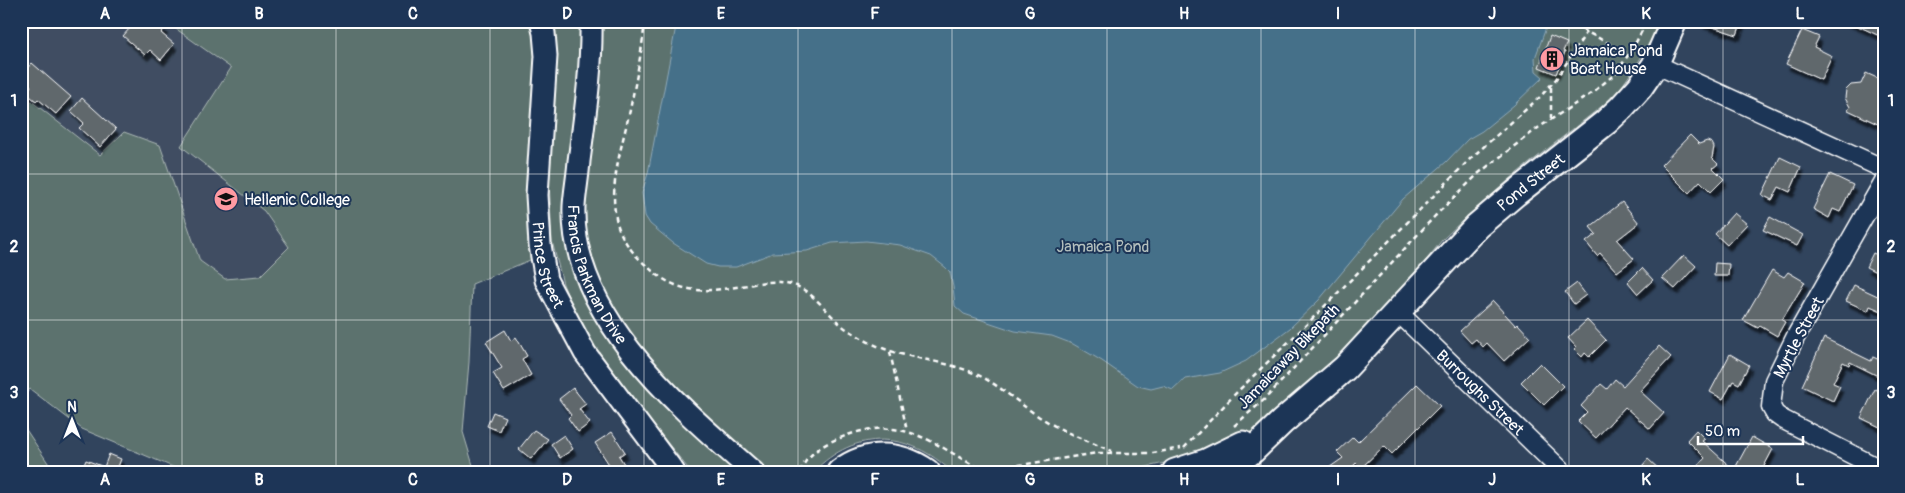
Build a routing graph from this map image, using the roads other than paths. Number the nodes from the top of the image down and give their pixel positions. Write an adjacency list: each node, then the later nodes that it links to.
1 (541, 21): 10 (main road, Prince Street)
2 (591, 21): 11 (main road, Francis Parkman Drive)
3 (1674, 21): 4 (highway, Pond Street)
4 (1655, 64): 5 (street); 7 (highway, Pond Street)
5 (1884, 169)
6 (1884, 181): 9 (street, Myrtle Street)
7 (1398, 312): 8 (highway, Pond Street); 16 (street, Burroughs Street)
8 (1282, 422): 14 (highway); 15 (highway, Pond Street)
9 (1884, 471)
10 (674, 472)
11 (752, 472)
12 (840, 472): 13 (highway)
13 (927, 472)
14 (1175, 472)
15 (1225, 472)
16 (1563, 472)

